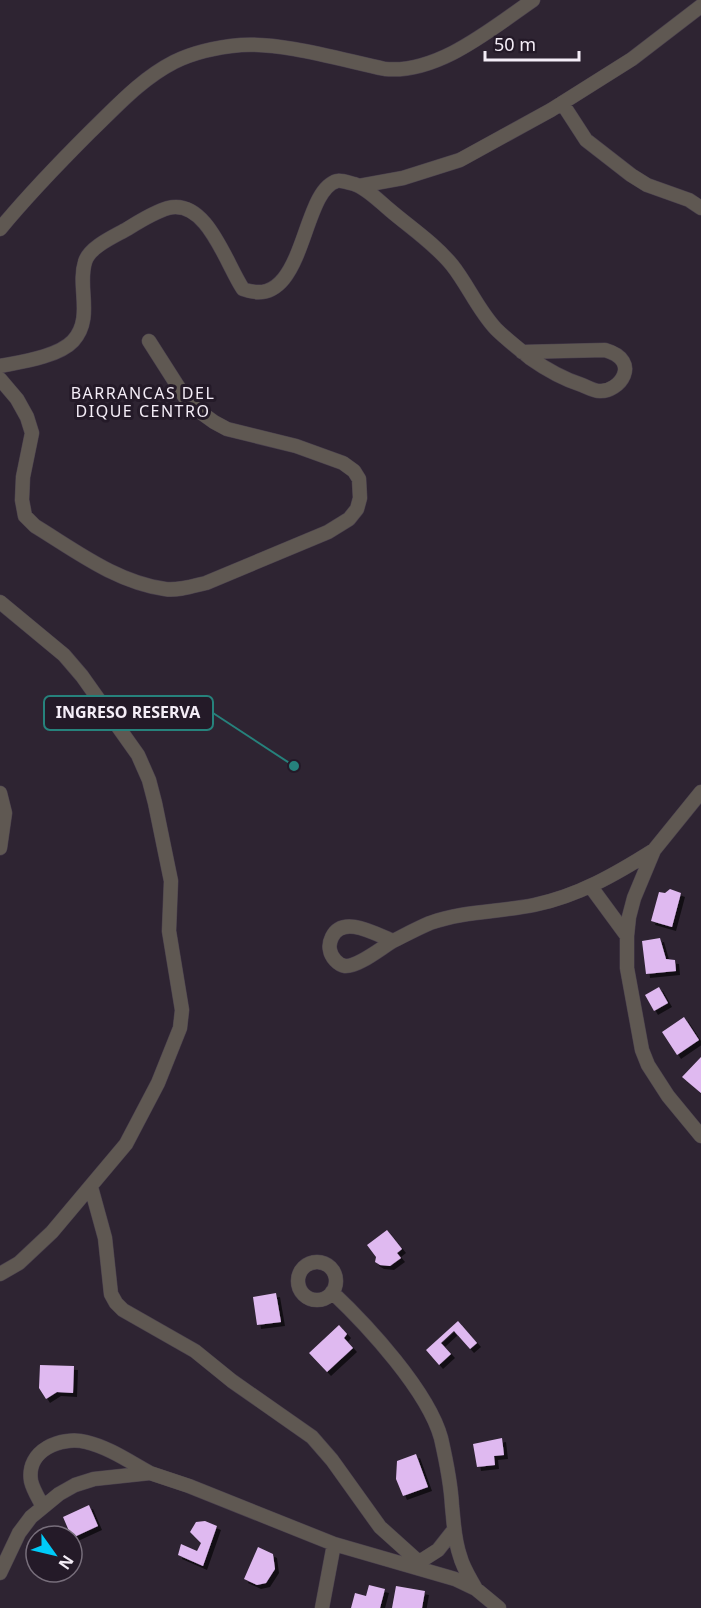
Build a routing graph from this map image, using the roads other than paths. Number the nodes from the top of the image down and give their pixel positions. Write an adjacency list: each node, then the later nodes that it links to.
1 (533, 0): 6 (street)
2 (701, 6): 3 (street)
3 (562, 103): 4 (street); 5 (street)
4 (360, 186): 8 (street); 9 (street)
5 (701, 208)
6 (0, 229)
7 (148, 341): 10 (street)
8 (522, 352): 8 (street)
9 (0, 366)
10 (0, 379)
11 (0, 602): 20 (street)
12 (701, 792): 15 (street)
13 (0, 793): 14 (street)
14 (0, 848)
15 (654, 850): 16 (street); 17 (street)
16 (591, 887): 17 (street); 18 (street)
17 (627, 936): 19 (street)
18 (393, 941)
19 (701, 1136)
20 (91, 1187): 21 (street); 27 (street)
21 (0, 1274)
22 (332, 1292): 25 (street)
23 (150, 1473): 24 (street); 24 (street); 26 (street)
24 (43, 1507): 28 (street)
25 (453, 1531): 27 (street); 29 (street)
26 (334, 1544): 27 (street); 30 (street)
27 (415, 1565): 29 (street)
28 (0, 1573)
29 (476, 1589): 31 (street)
30 (322, 1608)
31 (500, 1608)

